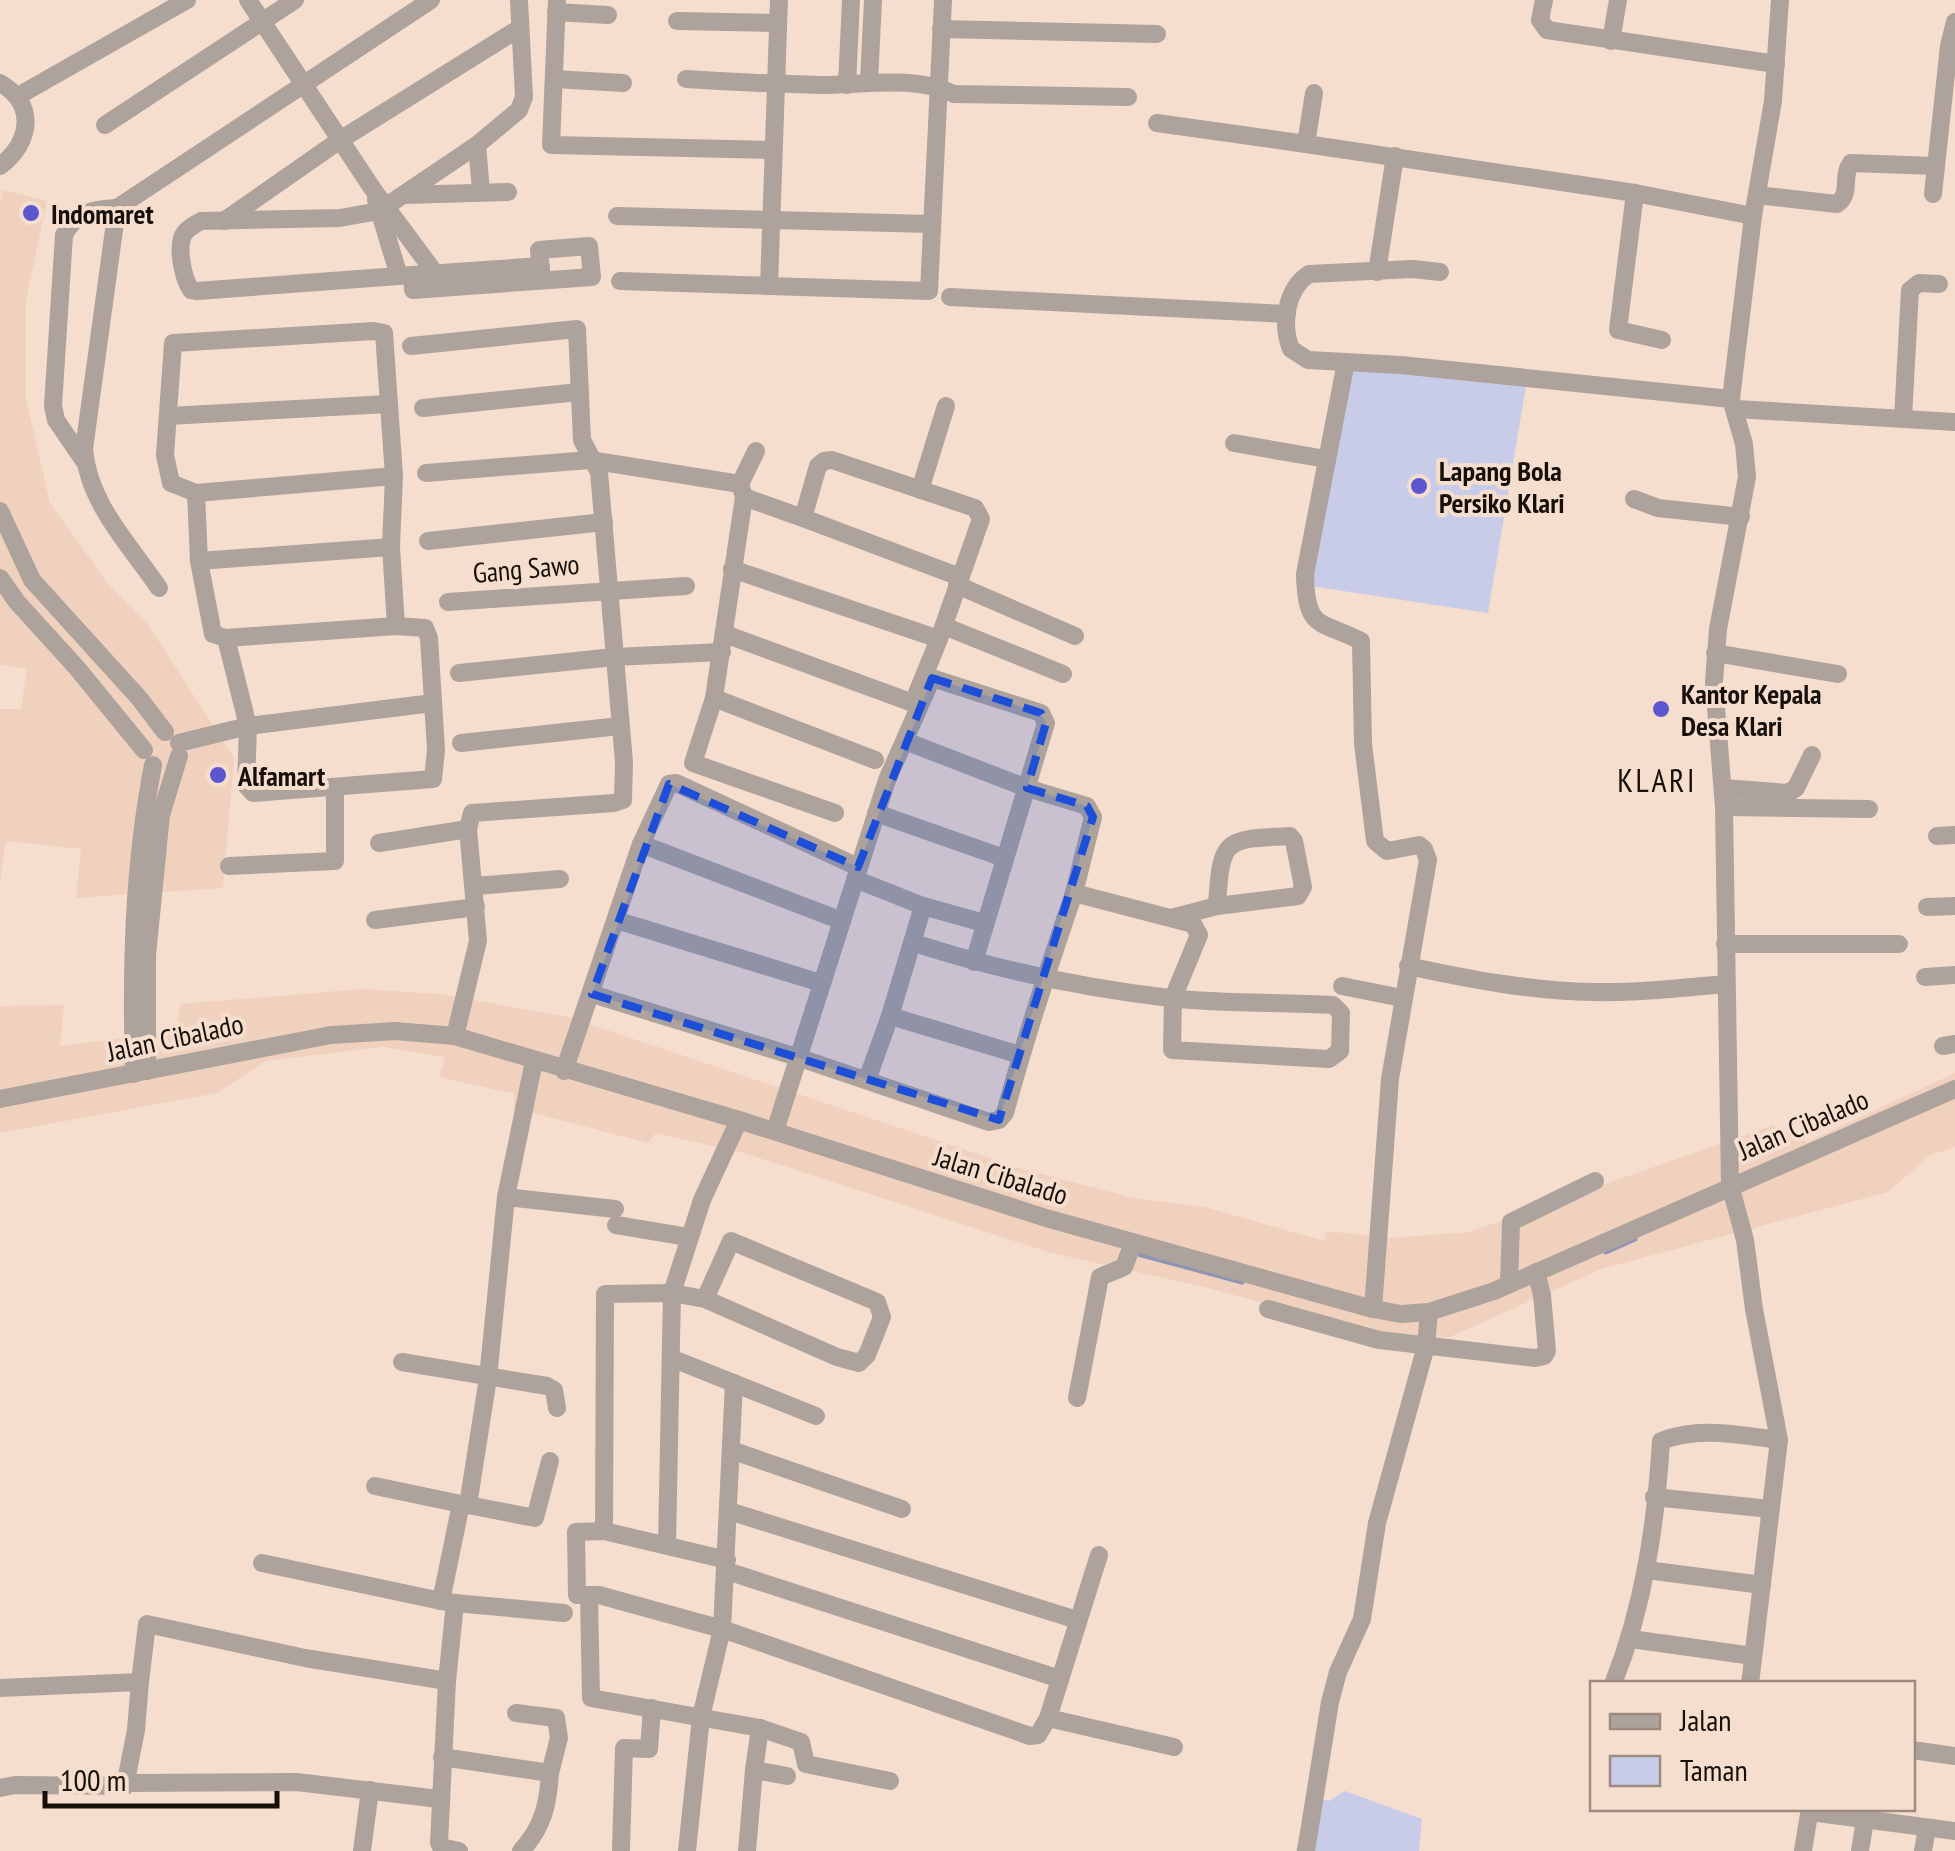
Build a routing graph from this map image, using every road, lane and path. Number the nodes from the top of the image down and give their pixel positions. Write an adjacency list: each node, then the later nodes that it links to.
1 (188, 0): 34 (street)
2 (248, 0): 15 (street)
3 (295, 0): 15 (street)
4 (432, 0): 29 (street)
5 (519, 0): 19 (street)
6 (779, 0): 18 (street)
7 (851, 0): 31 (street)
8 (873, 0): 26 (street)
9 (942, 0): 20 (street)
10 (1544, 0): 22 (street)
11 (1618, 0): 22 (street)
12 (1780, 0): 23 (street)
13 (556, 6): 14 (street); 24 (street)
14 (608, 16)
15 (263, 20): 29 (street); 37 (street)
16 (677, 22): 18 (street)
17 (1955, 22): 44 (street)
18 (778, 23): 30 (street)
19 (520, 28): 38 (street); 40 (street)
20 (941, 29): 21 (street); 32 (street)
21 (1157, 34)
22 (1611, 41): 23 (street)
23 (1776, 64): 49 (street)
24 (554, 79): 28 (street); 41 (street)
25 (686, 79): 30 (street)
26 (869, 82): 31 (street); 32 (street)
27 (0, 83): 34 (street)
28 (623, 83)
29 (303, 84): 38 (street); 51 (street)
30 (776, 84): 31 (street); 41 (street)
31 (847, 85)
32 (939, 87): 35 (street); 56 (street)
33 (1314, 93): 39 (street)
34 (18, 96): 43 (street)
35 (1128, 97)
36 (1157, 123): 39 (street)
37 (105, 125)
38 (340, 140): 50 (street); 55 (street)
39 (1306, 144): 42 (street)
40 (478, 145): 45 (street); 50 (street)
41 (773, 150): 54 (street)
42 (1395, 156): 47 (street); 57 (street)
43 (0, 166)
44 (1936, 166): 48 (street); 49 (street)
45 (480, 191): 46 (street); 50 (street)
46 (508, 192)
47 (1635, 193): 53 (street); 67 (street)
48 (1933, 194)
49 (1757, 195): 53 (street)
50 (390, 204): 55 (street); 60 (street); 61 (street)
51 (117, 208): 82 (street); 82 (street)
52 (616, 216): 54 (street)
53 (1754, 216): 72 (street)
54 (770, 221): 56 (street); 64 (street)
55 (224, 222): 60 (street)
56 (932, 224): 64 (street)
57 (1377, 272): 58 (street); 66 (street)
58 (1440, 272)
59 (542, 273): 61 (street)
60 (406, 275): 61 (street)
61 (436, 281)
62 (620, 281): 64 (street)
63 (1939, 284): 76 (street)
64 (769, 286)
65 (950, 297): 66 (street)
66 (1287, 314): 69 (street)
67 (1662, 340)
68 (411, 346): 70 (street)
69 (1346, 362): 72 (street); 80 (street)
70 (579, 392): 74 (street); 81 (street)
71 (388, 404): 75 (street); 75 (street); 84 (street)
72 (1733, 404): 76 (street); 90 (street)
73 (946, 406): 85 (street)
74 (423, 408)
75 (168, 416): 87 (street)
76 (1903, 418): 77 (street)
77 (1955, 422)
78 (1234, 444): 80 (street)
79 (756, 451): 86 (street)
80 (1326, 459): 152 (street)
81 (590, 460): 83 (street); 86 (street); 92 (street)
82 (85, 462): 100 (street)
83 (426, 473)
84 (394, 476): 87 (street); 94 (street)
85 (920, 490): 91 (street); 98 (street)
86 (742, 491): 91 (street); 96 (street)
87 (196, 492): 95 (street)
88 (1634, 498): 90 (street)
89 (0, 511): 119 (street)
90 (1741, 517): 108 (street)
91 (802, 518): 98 (street)
92 (604, 522): 93 (street); 101 (street)
93 (428, 541)
94 (391, 548): 95 (street); 103 (street)
95 (199, 561): 106 (street)
96 (732, 568): 104 (street); 107 (street)
97 (0, 578): 121 (street)
98 (959, 581): 104 (street); 105 (street)
99 (686, 586): 101 (street, Gang Sawo)
100 (159, 588)
101 (608, 589): 102 (street, Gang Sawo); 109 (street)
102 (448, 602)
103 (396, 626): 106 (street); 114 (street)
104 (942, 633): 107 (street); 111 (street)
105 (1076, 636)
106 (226, 638): 115 (street)
107 (724, 643): 109 (street); 113 (street)
108 (1716, 653): 112 (street); 125 (street)
109 (614, 657): 110 (street); 116 (street)
110 (460, 673)
111 (1063, 674)
112 (1838, 674)
113 (714, 698): 122 (street); 127 (street)
114 (433, 704): 115 (street); 124 (street)
115 (248, 726): 119 (street); 124 (street)
116 (620, 726): 118 (street); 129 (street)
117 (906, 740): 123 (street); 123 (street); 128 (street)
118 (462, 743)
119 (175, 744): 121 (street); 121 (street); 167 (street)
120 (1812, 754): 125 (street)
121 (149, 758): 167 (street)
122 (875, 760)
123 (1028, 788): 132 (street); 137 (street)
124 (335, 789): 133 (street)
125 (1723, 798): 126 (street); 149 (street)
126 (1869, 809)
127 (835, 814)
128 (876, 814): 132 (street); 134 (street)
129 (468, 829): 130 (street); 136 (street)
130 (379, 843)
131 (642, 844): 134 (street); 145 (street); 146 (street)
132 (1004, 858): 147 (street)
133 (228, 866)
134 (856, 873): 138 (street); 146 (street)
135 (560, 879): 136 (street)
136 (475, 886): 142 (street)
137 (1074, 893): 143 (street); 155 (street)
138 (924, 906): 147 (street); 148 (street)
139 (1217, 906): 139 (street); 143 (street)
140 (1955, 906): 141 (street)
141 (1927, 907)
142 (476, 908): 144 (street); 163 (street)
143 (1170, 918): 160 (street)
144 (376, 920)
145 (616, 920): 156 (street); 159 (street)
146 (842, 921): 156 (street)
147 (984, 923): 151 (street)
148 (914, 942): 151 (street); 162 (street)
149 (1725, 944): 150 (street); 157 (street)
150 (1898, 944)
151 (974, 962): 155 (street)
152 (1408, 966): 157 (street); 161 (street)
153 (1955, 975): 154 (street)
154 (1926, 978)
155 (1045, 980): 160 (street); 164 (street)
156 (822, 983): 165 (street)
157 (1726, 984): 175 (street)
158 (1342, 986): 161 (street)
159 (592, 994): 165 (street); 166 (street)
160 (1173, 998): 160 (street)
161 (1402, 998): 184 (street)
162 (890, 1016): 164 (street); 169 (street)
163 (454, 1036): 167 (street, Jalan Cibalado); 168 (street, Jalan Cibalado)
164 (1020, 1054): 169 (street)
165 (797, 1056): 169 (street); 173 (street)
166 (564, 1071): 168 (street, Jalan Cibalado); 172 (street, Jalan Cibalado)
167 (140, 1072): 171 (street, Jalan Cibalado)
168 (531, 1072): 176 (street)
169 (867, 1080)
170 (1955, 1089): 175 (street, Jalan Cibalado)
171 (0, 1099)
172 (740, 1120): 173 (street, Jalan Cibalado); 177 (street)
173 (774, 1131): 178 (street, Jalan Cibalado)
174 (1595, 1181): 180 (street)
175 (1730, 1185): 179 (street, Jalan Cibalado); 193 (street)
176 (506, 1197): 177 (street); 188 (street)
177 (688, 1237): 181 (street)
178 (1131, 1251): 184 (street, Jalan Cibalado); 190 (street)
179 (1539, 1283): 180 (street, Jalan Cibalado); 185 (street)
180 (1509, 1284): 185 (street, Jalan Cibalado)
181 (672, 1293): 182 (street); 186 (street); 202 (street)
182 (704, 1299): 182 (street)
183 (1268, 1310): 185 (street)
184 (1373, 1310): 185 (street, Jalan Cibalado)
185 (1427, 1328): 250 (street)
186 (671, 1358): 189 (street); 203 (street)
187 (402, 1362): 188 (street)
188 (488, 1378): 191 (street); 198 (street)
189 (734, 1383): 192 (street); 194 (street)
190 (1077, 1398)
191 (557, 1408)
192 (816, 1416)
193 (1779, 1440): 197 (street); 201 (street)
194 (732, 1450): 199 (street); 200 (street)
195 (550, 1461): 198 (street)
196 (375, 1486): 198 (street)
197 (1654, 1497): 201 (street); 207 (street)
198 (464, 1505): 210 (street)
199 (729, 1510): 206 (street); 212 (street)
200 (902, 1510)
201 (1770, 1510): 208 (street)
202 (604, 1532): 203 (street); 209 (street)
203 (666, 1544): 206 (street)
204 (1099, 1555): 212 (street)
205 (262, 1563): 210 (street)
206 (727, 1565): 213 (street); 216 (street)
207 (1647, 1570): 208 (street); 214 (street)
208 (1762, 1585): 215 (street)
209 (589, 1595): 213 (street); 222 (street)
210 (448, 1602): 211 (street); 217 (street)
211 (564, 1613)
212 (1077, 1620): 216 (street)
213 (722, 1628): 224 (street); 225 (street)
214 (1631, 1638): 215 (street); 218 (street)
215 (1753, 1656): 219 (street)
216 (1060, 1679): 225 (street)
217 (447, 1681): 220 (street); 230 (street)
218 (1614, 1681)
219 (1750, 1681)
220 (140, 1682): 221 (street); 235 (street)
221 (0, 1688)
222 (652, 1708): 224 (street); 244 (street)
223 (516, 1713): 232 (street)
224 (700, 1716): 226 (street); 248 (street)
225 (1048, 1718): 227 (street)
226 (760, 1728): 231 (street); 234 (street)
227 (1174, 1747)
228 (1915, 1750): 229 (street)
229 (1955, 1756)
230 (442, 1757): 232 (street); 238 (street)
231 (754, 1770): 233 (street); 249 (street)
232 (550, 1773): 247 (street)
233 (787, 1776)
234 (890, 1780)
235 (127, 1783): 236 (street); 237 (street)
236 (0, 1788)
237 (370, 1790): 238 (street); 245 (street)
238 (440, 1798): 246 (street)
239 (1810, 1811): 251 (street)
240 (1816, 1811): 241 (street)
241 (1865, 1820): 242 (street); 252 (street)
242 (1927, 1828): 243 (street); 253 (street)
243 (1955, 1831)
244 (621, 1849)
245 (362, 1851)
246 (459, 1851)
247 (521, 1851)
248 (687, 1851)
249 (747, 1851)
250 (1306, 1851)
251 (1803, 1851)
252 (1860, 1851)
253 (1923, 1851)

